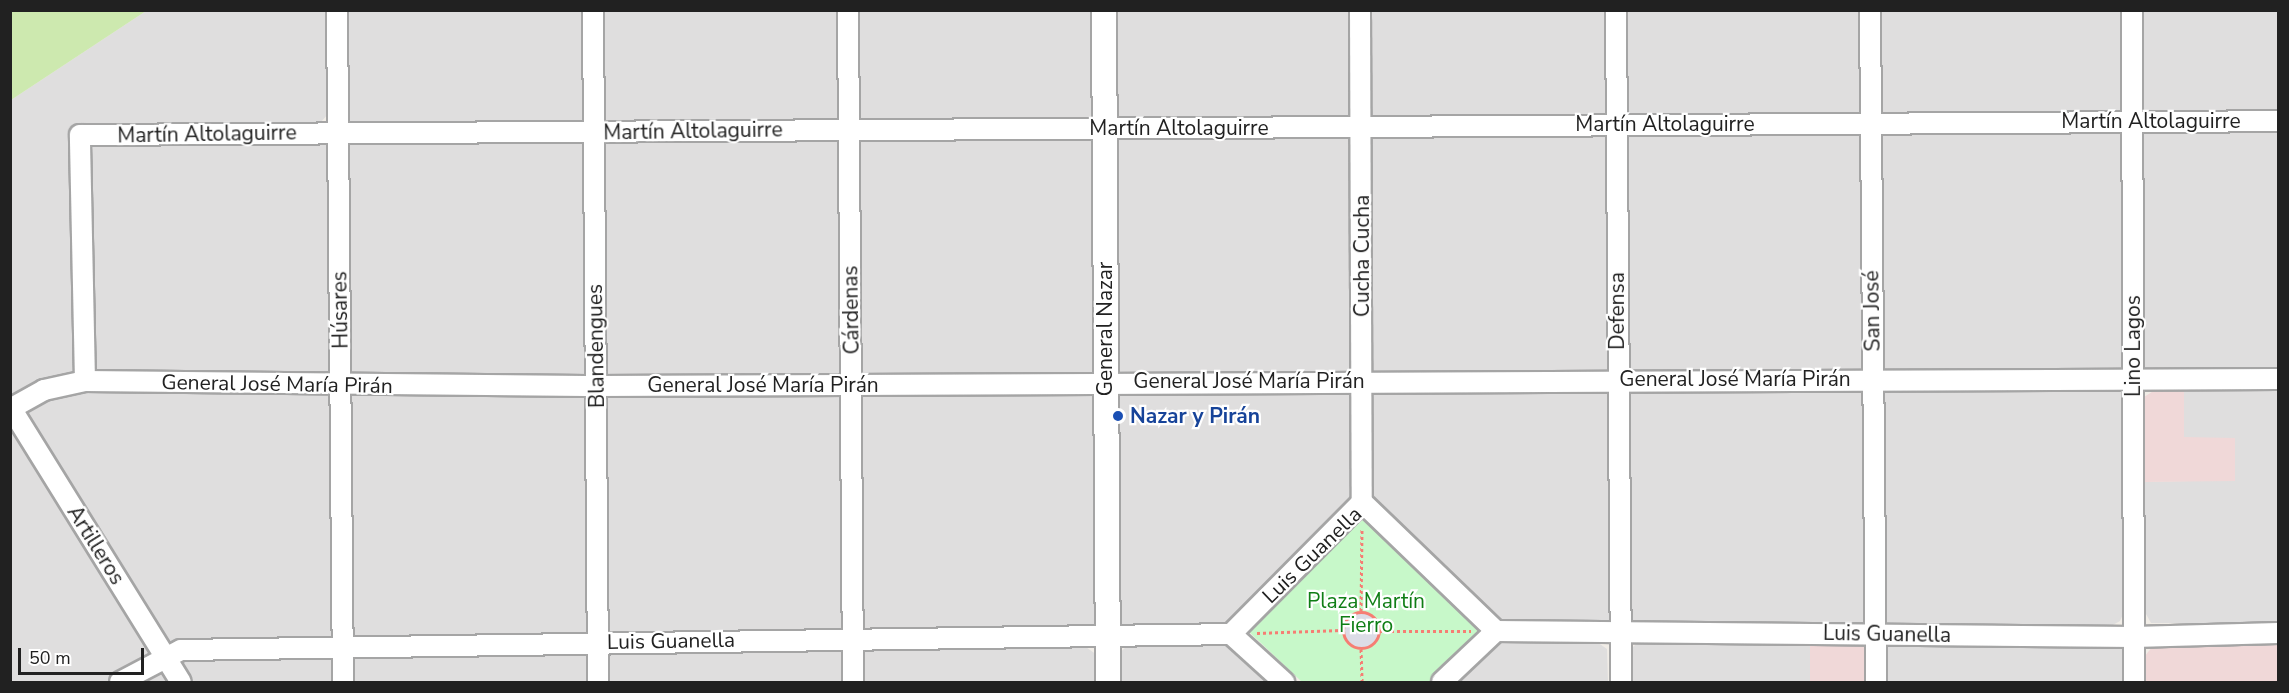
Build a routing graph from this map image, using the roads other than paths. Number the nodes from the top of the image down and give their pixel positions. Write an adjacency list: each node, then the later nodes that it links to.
1 (337, 10): 16 (street, Húsares)
2 (593, 10): 17 (street, Blandengues)
3 (848, 10): 15 (street, Cárdenas)
4 (1104, 10): 14 (street, General Nazar)
5 (1360, 10): 13 (street, Cucha Cucha)
6 (1616, 10): 11 (street, Defensa)
7 (1870, 10): 12 (street, San José)
8 (2132, 10): 9 (street, Lino Lagos)
9 (2133, 121): 10 (street, Martín Altolaguirre); 12 (street, Martín Altolaguirre); 21 (street, Lino Lagos)
10 (2278, 121)
11 (1618, 124): 12 (street, Martín Altolaguirre); 13 (street, Martín Altolaguirre); 18 (street, Defensa)
12 (1870, 124): 20 (street, San José)
13 (1361, 127): 14 (street, Martín Altolaguirre); 24 (street, Cucha Cucha)
14 (1104, 129): 15 (street, Martín Altolaguirre); 23 (street, General Nazar)
15 (848, 130): 17 (street, Martín Altolaguirre); 25 (street, Cárdenas)
16 (337, 132): 17 (street, Martín Altolaguirre); 22 (street, Martín Altolaguirre); 26 (street, Húsares)
17 (594, 132): 27 (street, Blandengues)
18 (1617, 379): 20 (street, General José María Pirán); 24 (street, General José María Pirán); 31 (street, Defensa)
19 (2278, 379): 21 (street, General José María Pirán)
20 (1873, 380): 21 (street, General José María Pirán); 32 (street, San José)
21 (2133, 380): 36 (street, Lino Lagos)
22 (85, 381): 26 (street, General José María Pirán); 28 (street, General José María Pirán)
23 (1105, 381): 24 (street, General José María Pirán); 25 (street, General José María Pirán); 34 (street, General Nazar)
24 (1363, 381): 29 (street, Cucha Cucha)
25 (852, 384): 27 (street, General José María Pirán); 37 (street, Cárdenas)
26 (341, 386): 27 (street, General José María Pirán); 39 (street, Húsares)
27 (596, 386): 38 (street, Blandengues)
28 (11, 408): 40 (street, Artilleros)
29 (1362, 502): 30 (street, Luis Guanella); 35 (street, Luis Guanella)
30 (1496, 631): 31 (street, Luis Guanella); 48 (street)
31 (1621, 633): 32 (street, Luis Guanella); 49 (street, Defensa)
32 (1876, 633): 36 (street, Luis Guanella); 50 (street, San José)
33 (2278, 633): 36 (street, Luis Guanella)
34 (1107, 634): 35 (street, Luis Guanella); 37 (street, Luis Guanella); 46 (street, General Nazar)
35 (1232, 634): 47 (street)
36 (2134, 637): 51 (street, Lino Lagos)
37 (853, 639): 38 (street, Luis Guanella); 45 (street, Cárdenas)
38 (598, 642): 39 (street, Luis Guanella); 44 (street, Blandengues)
39 (342, 644): 40 (street, Luis Guanella); 43 (street, Húsares)
40 (165, 655): 41 (street, Luis Guanella); 42 (street, Artilleros)
41 (120, 682)
42 (181, 682)
43 (343, 682)
44 (598, 682)
45 (853, 682)
46 (1108, 682)
47 (1284, 682)
48 (1442, 682)
49 (1622, 682)
50 (1876, 682)
51 (2134, 682)

